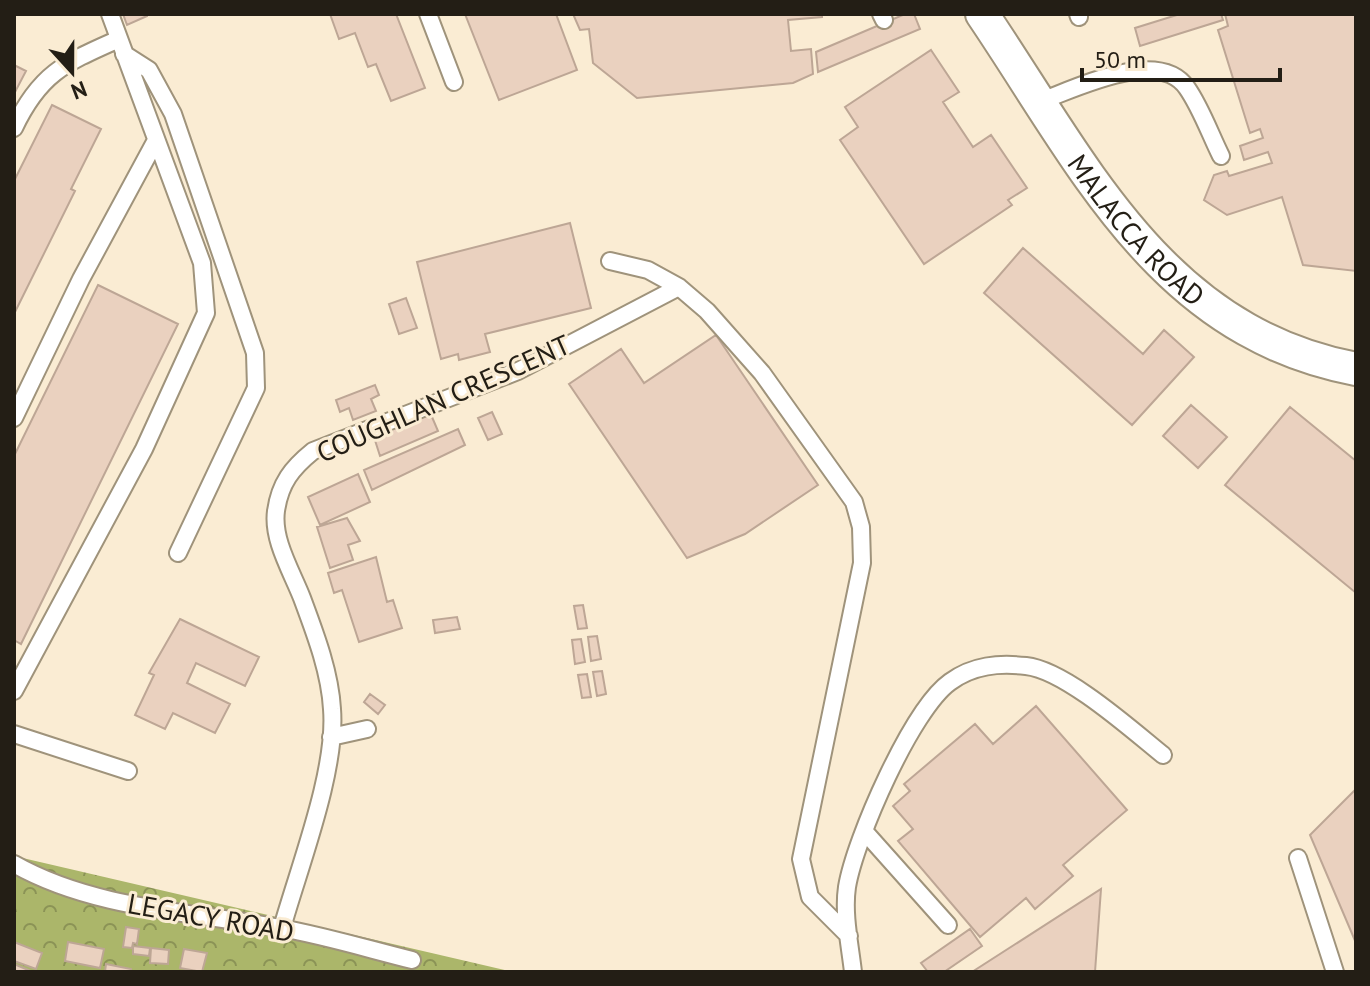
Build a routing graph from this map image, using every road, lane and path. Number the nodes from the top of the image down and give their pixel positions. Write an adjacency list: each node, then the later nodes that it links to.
1 (110, 14): 4 (lane)
2 (428, 14): 5 (lane)
3 (982, 14): 6 (street, MALACCA ROAD)
4 (122, 46): 7 (lane); 8 (lane); 14 (lane)
5 (454, 82)
6 (1041, 101): 9 (lane); 12 (street, MALACCA ROAD)
7 (14, 128)
8 (155, 142): 13 (lane); 15 (lane)
9 (1221, 156)
10 (610, 261): 11 (lane)
11 (679, 287): 18 (lane, COUGHLAN CRESCENT); 26 (lane)
12 (1356, 369)
13 (14, 418)
14 (178, 553)
15 (14, 691)
16 (367, 729): 18 (lane)
17 (14, 734): 20 (lane)
18 (331, 737): 25 (lane, COUGHLAN CRESCENT)
19 (1163, 755): 21 (lane)
20 (128, 771)
21 (865, 832): 24 (lane); 26 (lane)
22 (1298, 858): 29 (lane)
23 (14, 864): 25 (lane, LEGACY ROAD)
24 (948, 925)
25 (282, 928): 27 (lane, LEGACY ROAD)
26 (849, 936): 28 (lane)
27 (412, 960)
28 (853, 972)
29 (1335, 972)

